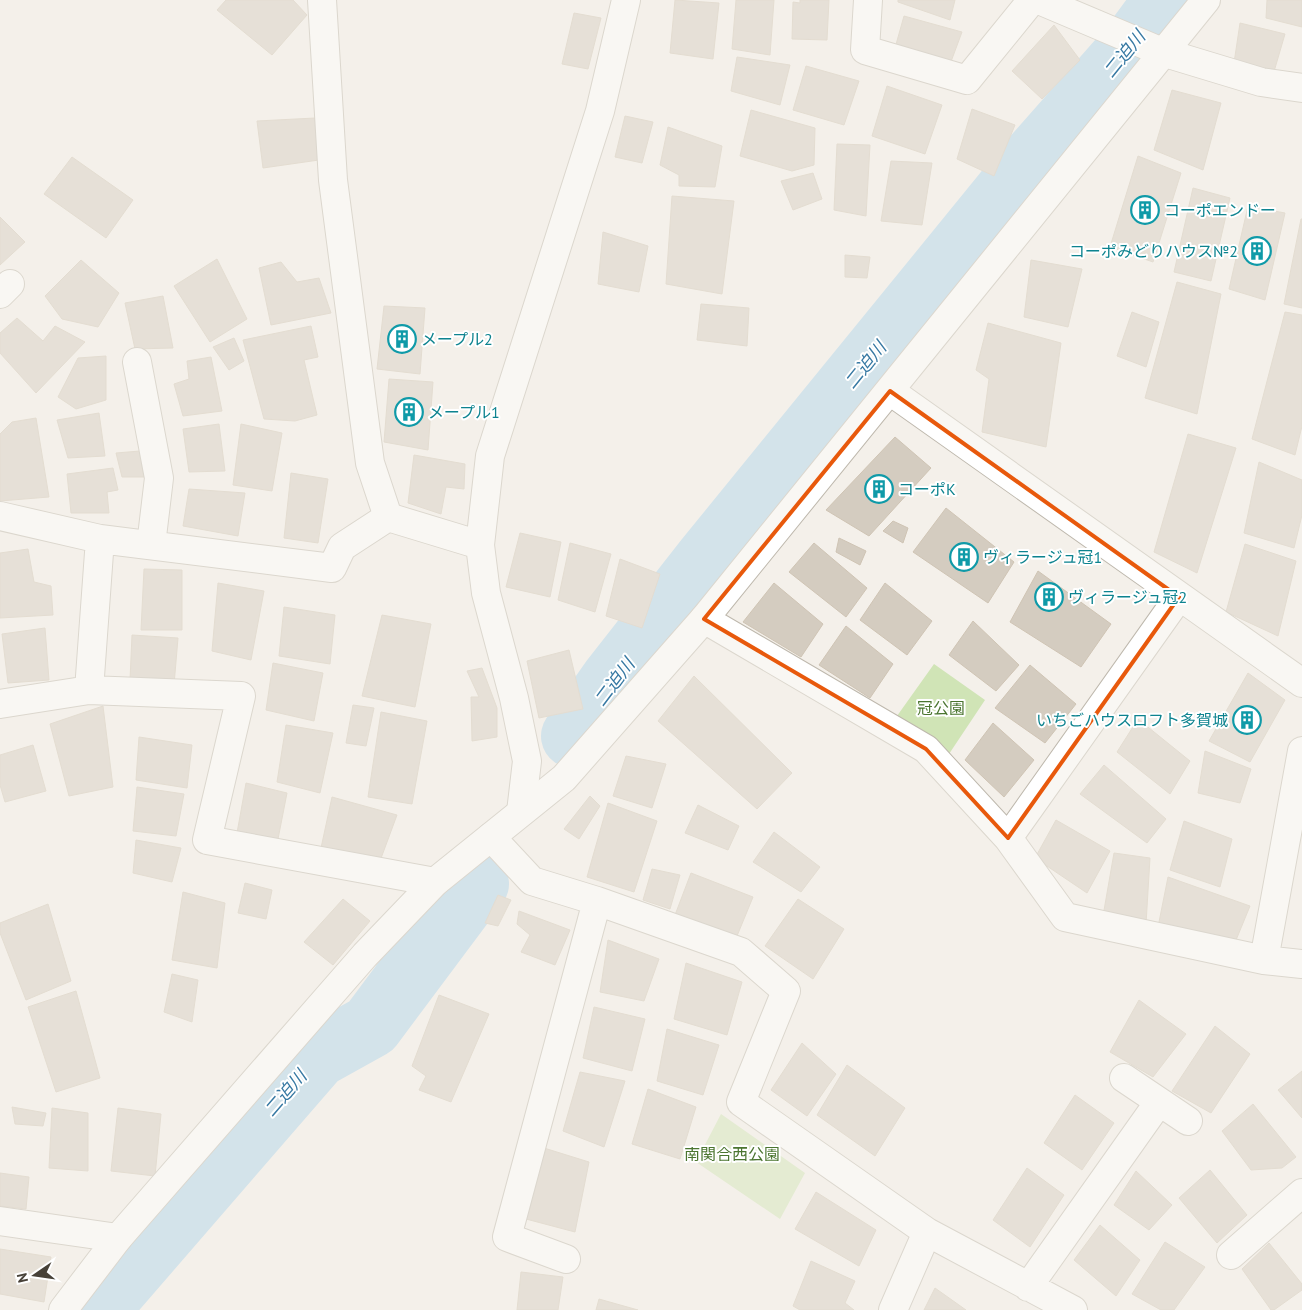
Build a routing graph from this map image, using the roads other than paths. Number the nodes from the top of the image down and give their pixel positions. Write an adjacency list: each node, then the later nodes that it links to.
1 (322, 0): 12 (street)
2 (626, 0): 14 (street)
3 (868, 0): 4 (street)
4 (1032, 0)
5 (1039, 0): 7 (street)
6 (1206, 0): 7 (street)
7 (1158, 50): 8 (street); 10 (street)
8 (1302, 88)
9 (136, 362): 15 (street)
10 (890, 391): 16 (street); 17 (street)
11 (0, 516): 13 (street)
12 (388, 517): 14 (street); 15 (street)
13 (100, 539): 15 (street); 19 (street)
14 (480, 544): 22 (street)
15 (151, 545)
16 (1180, 597): 18 (street); 24 (street)
17 (704, 619): 22 (street); 24 (street)
18 (1302, 683)
19 (89, 690): 20 (street); 25 (street)
20 (0, 704)
21 (1302, 750): 27 (street)
22 (521, 812): 23 (street)
23 (491, 837): 25 (street); 26 (street)
24 (1008, 838): 27 (street)
25 (435, 882): 35 (street)
26 (597, 901): 34 (street); 37 (street)
27 (1264, 960): 28 (street)
28 (1302, 964)
29 (1124, 1078): 30 (street)
30 (1159, 1102): 31 (street); 38 (street)
31 (1188, 1121)
32 (1302, 1193): 36 (street)
33 (0, 1221): 35 (street)
34 (928, 1232): 38 (street); 40 (street)
35 (118, 1238): 39 (street)
36 (1231, 1254)
37 (566, 1259)
38 (1028, 1287): 41 (street)
39 (63, 1310)
40 (893, 1310)
41 (1073, 1310)

